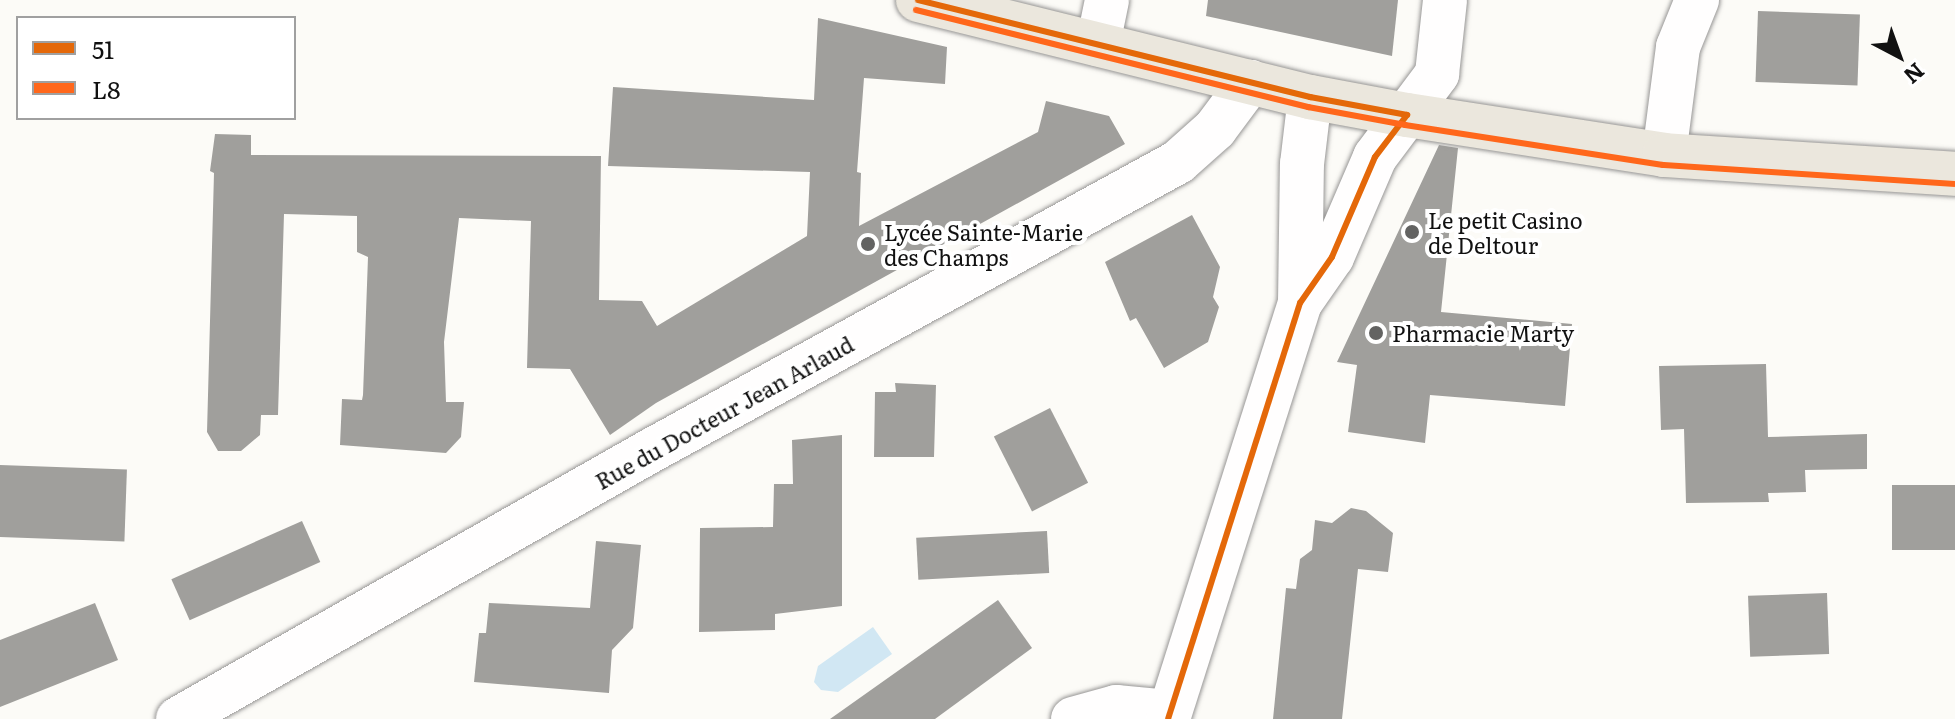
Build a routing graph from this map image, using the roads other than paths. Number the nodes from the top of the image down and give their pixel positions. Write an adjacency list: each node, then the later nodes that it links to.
1 (918, 0): 5 (main road)
2 (1107, 0): 5 (street)
3 (1445, 0): 8 (street)
4 (1697, 0): 9 (street)
5 (1098, 44): 6 (main road)
6 (1250, 82): 7 (main road); 13 (street, Rue du Docteur Jean Arlaud)
7 (1310, 97): 8 (main road); 11 (street)
8 (1407, 115): 9 (main road); 11 (street)
9 (1664, 155): 10 (main road)
10 (1955, 174)
11 (1300, 303): 12 (street)
12 (1169, 716): 14 (street)
13 (178, 719)
14 (1073, 719)

